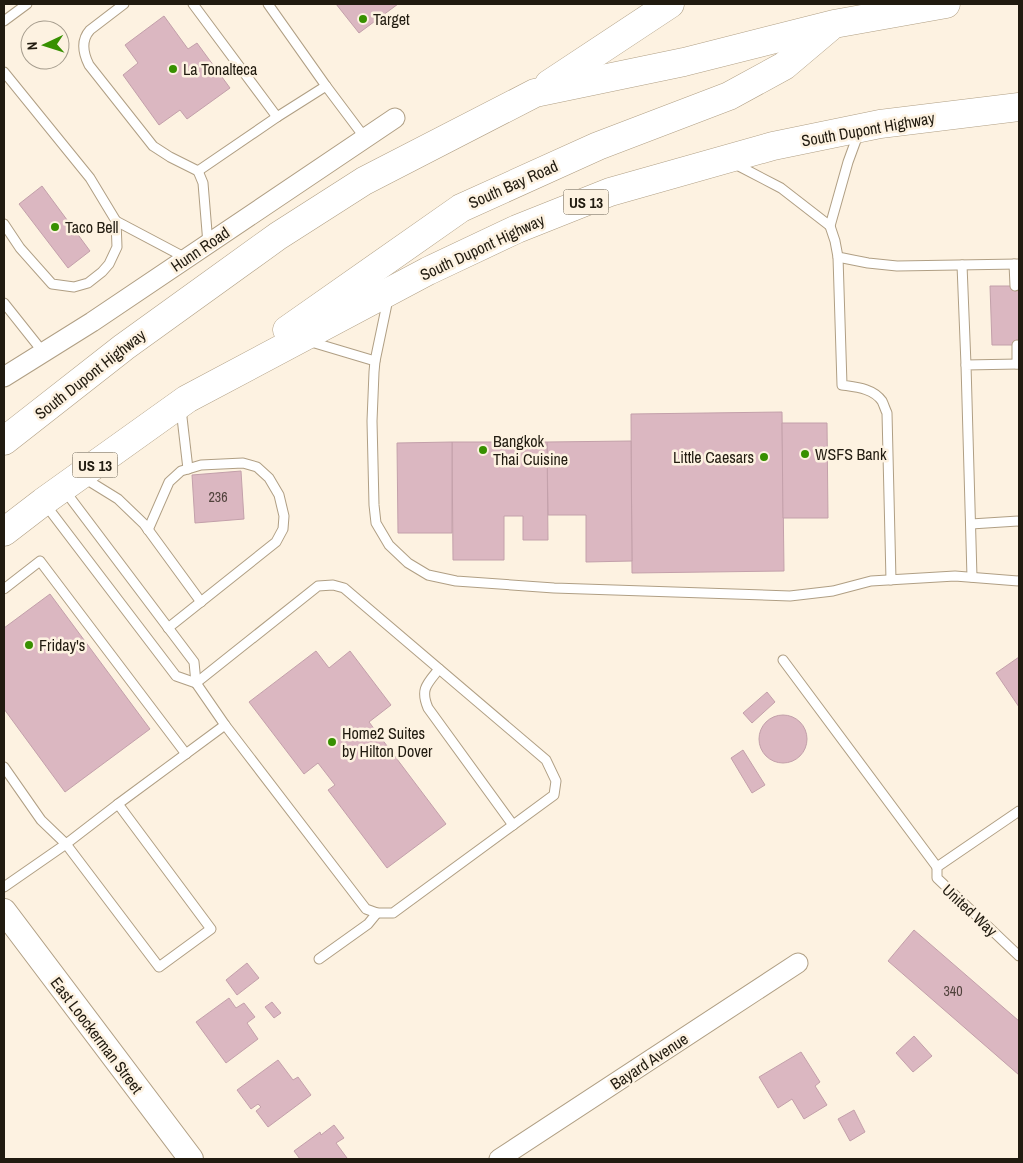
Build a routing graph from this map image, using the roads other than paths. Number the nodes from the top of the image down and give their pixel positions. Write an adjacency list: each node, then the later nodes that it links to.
1 (27, 4): 8 (lane)
2 (124, 4): 19 (lane)
3 (194, 4): 14 (lane)
4 (268, 4): 11 (lane)
5 (670, 4): 12 (highway)
6 (857, 4): 9 (highway, South Bay Road)
7 (946, 4): 9 (highway, South Dupont Highway)
8 (4, 21)
9 (834, 24): 12 (highway, South Dupont Highway); 38 (highway, South Bay Road)
10 (4, 72): 20 (lane)
11 (326, 86): 14 (lane); 17 (lane)
12 (535, 93): 39 (highway, South Dupont Highway)
13 (1019, 107): 16 (highway, South Dupont Highway / US 13)
14 (277, 117): 19 (lane)
15 (395, 118): 17 (street, Hunn Road)
16 (860, 128): 18 (highway, South Dupont Highway / US 13); 22 (lane)
17 (365, 138): 23 (street, Hunn Road)
18 (726, 159): 22 (lane); 29 (highway, South Dupont Highway / US 13)
19 (198, 171): 23 (lane)
20 (116, 221): 21 (lane); 25 (lane)
21 (4, 224)
22 (830, 226): 24 (lane)
23 (208, 244): 25 (street, Hunn Road)
24 (838, 257): 26 (lane); 47 (lane)
25 (186, 258): 33 (street, Hunn Road)
26 (962, 264): 27 (lane); 36 (lane)
27 (1016, 264): 28 (lane)
28 (1015, 286)
29 (389, 292): 31 (highway, South Dupont Highway / US 13); 34 (lane)
30 (4, 303): 33 (lane)
31 (300, 339): 34 (lane); 38 (highway, South Dupont Highway / US 13)
32 (1016, 345): 35 (lane)
33 (43, 352): 37 (street, Hunn Road)
34 (374, 361): 47 (lane)
35 (1018, 364): 36 (lane)
36 (966, 365): 43 (lane)
37 (4, 377)
38 (184, 402): 40 (lane); 41 (highway, South Dupont Highway / US 13)
39 (4, 441)
40 (188, 469): 44 (lane); 50 (lane)
41 (62, 488): 44 (lane); 45 (highway, South Dupont Highway / US 13); 51 (lane); 54 (lane)
42 (1019, 521): 43 (lane)
43 (971, 524): 46 (lane)
44 (148, 530): 50 (lane)
45 (4, 532)
46 (972, 577): 47 (lane); 48 (lane)
47 (891, 580)
48 (1019, 582)
49 (4, 589): 56 (lane)
50 (200, 602): 51 (lane)
51 (168, 628): 54 (lane)
52 (783, 660): 62 (lane)
53 (439, 670): 54 (lane); 60 (lane); 60 (lane)
54 (196, 683): 55 (lane)
55 (225, 725): 56 (lane); 65 (lane)
56 (186, 754): 58 (lane)
57 (4, 768): 61 (lane)
58 (118, 804): 61 (lane); 61 (lane)
59 (1019, 811): 62 (lane, United Way)
60 (513, 825): 65 (lane)
61 (66, 844): 63 (lane)
62 (937, 867): 66 (lane, United Way)
63 (4, 887)
64 (4, 911): 69 (street, East Loockerman Street)
65 (377, 913): 67 (lane)
66 (1019, 956)
67 (319, 959)
68 (798, 963): 70 (street, Bayard Avenue)
69 (191, 1159)
70 (499, 1159)

